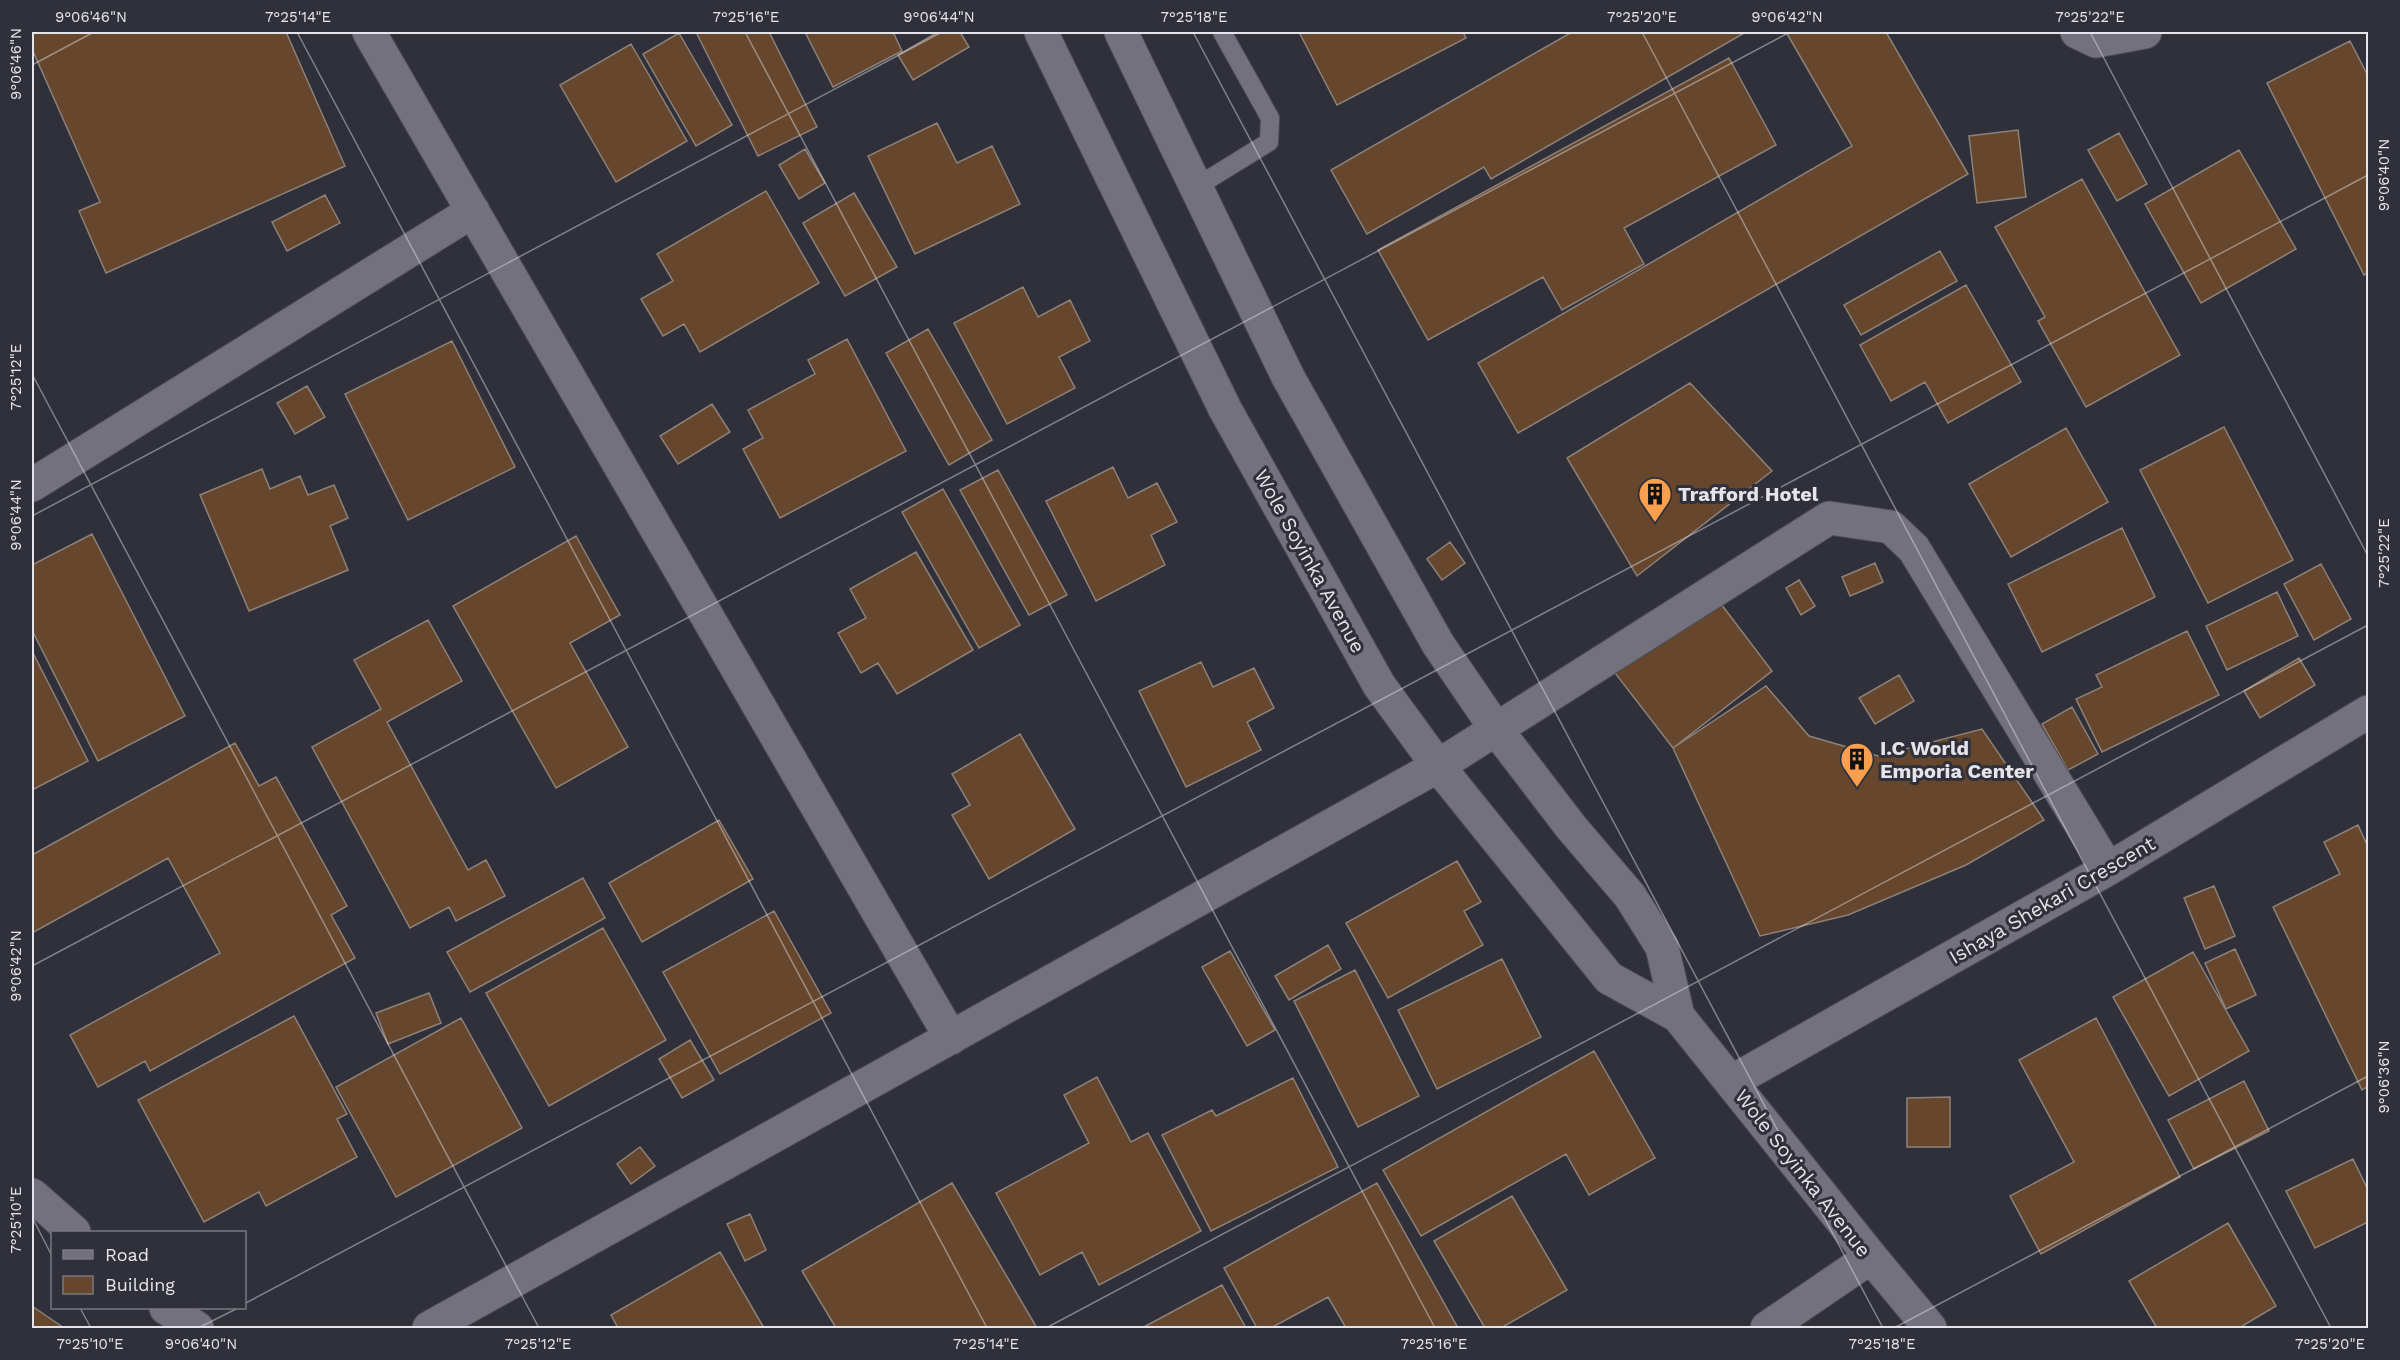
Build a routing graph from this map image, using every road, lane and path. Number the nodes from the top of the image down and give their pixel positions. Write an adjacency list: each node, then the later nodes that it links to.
1 (369, 32): 8 (street)
2 (1041, 32): 12 (street, Wole Soyinka Avenue)
3 (1120, 32): 7 (street, Wole Soyinka Avenue)
4 (1222, 32): 7 (lane)
5 (2077, 32): 6 (street)
6 (2145, 32)
7 (1197, 187): 11 (street, Wole Soyinka Avenue)
8 (473, 211): 9 (street); 15 (street)
9 (32, 485)
10 (2368, 712): 13 (street, Ishaya Shekari Crescent)
11 (1496, 729): 12 (street); 13 (street); 14 (street, Wole Soyinka Avenue)
12 (1438, 766): 14 (street, Wole Soyinka Avenue); 15 (street)
13 (2108, 869): 16 (street, Ishaya Shekari Crescent)
14 (1678, 1016): 16 (street, Wole Soyinka Avenue)
15 (951, 1038): 22 (street)
16 (1731, 1082): 19 (street, Wole Soyinka Avenue)
17 (32, 1196): 18 (street)
18 (72, 1231)
19 (1871, 1257): 23 (street); 24 (street, Wole Soyinka Avenue)
20 (167, 1309): 21 (street)
21 (197, 1329)
22 (429, 1329)
23 (1767, 1329)
24 (1930, 1329)

